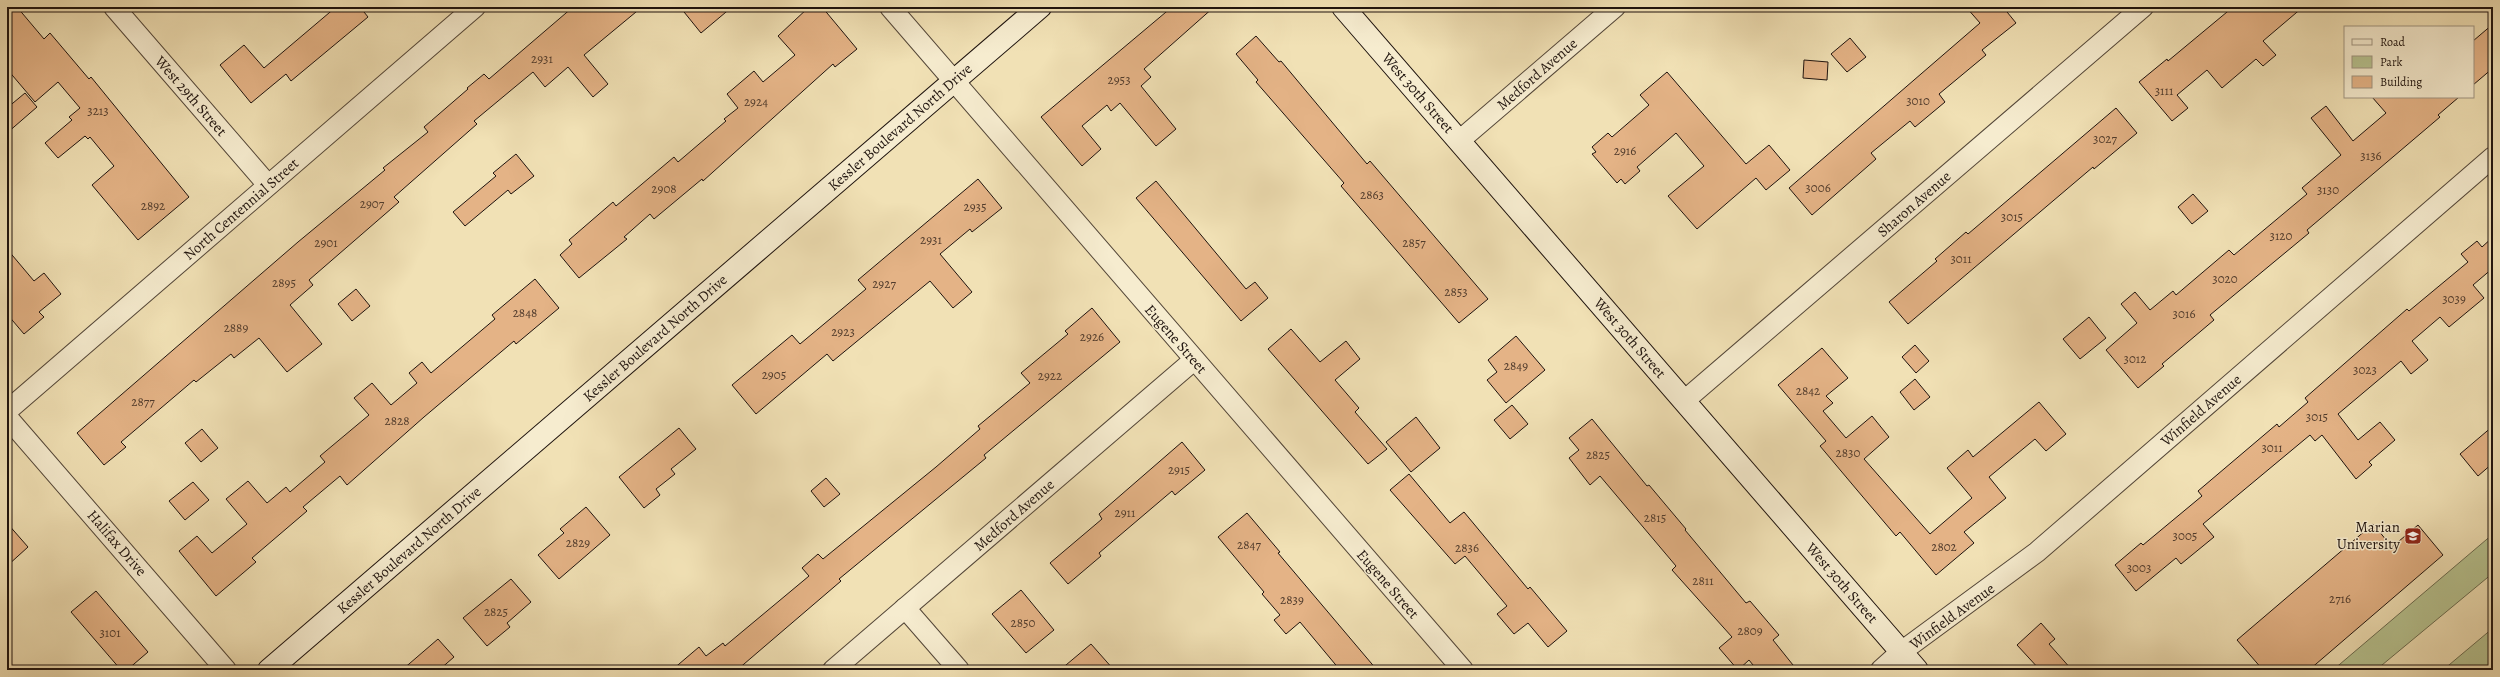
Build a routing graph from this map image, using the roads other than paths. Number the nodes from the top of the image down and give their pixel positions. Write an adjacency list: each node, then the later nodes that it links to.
1 (114, 7): 11 (street, West 29th Street)
2 (475, 7): 11 (street, North Centennial Street)
3 (890, 7): 8 (street, Eugene Street)
4 (1040, 7): 8 (main road, Kessler Boulevard North Drive)
5 (1343, 7): 9 (main road, West 30th Street)
6 (1615, 7): 9 (street, Medford Avenue)
7 (2143, 7): 13 (street, Sharon Avenue)
8 (954, 81): 12 (street, Eugene Street); 19 (main road, Kessler Boulevard North Drive)
9 (1459, 141): 13 (main road, West 30th Street)
10 (2493, 157): 17 (street, Winfield Avenue)
11 (268, 186): 14 (street, North Centennial Street)
12 (1194, 360): 16 (street, Medford Avenue); 22 (street, Eugene Street)
13 (1684, 401): 17 (main road, West 30th Street)
14 (7, 411)
15 (7, 417): 18 (street, Halifax Drive)
16 (906, 608): 20 (street, Medford Avenue); 21 (street)
17 (1902, 652): 23 (street, Winfield Avenue); 24 (main road, West 30th Street)
18 (226, 670)
19 (269, 670)
20 (833, 670)
21 (959, 670)
22 (1463, 670)
23 (1881, 670)
24 (1917, 670)

